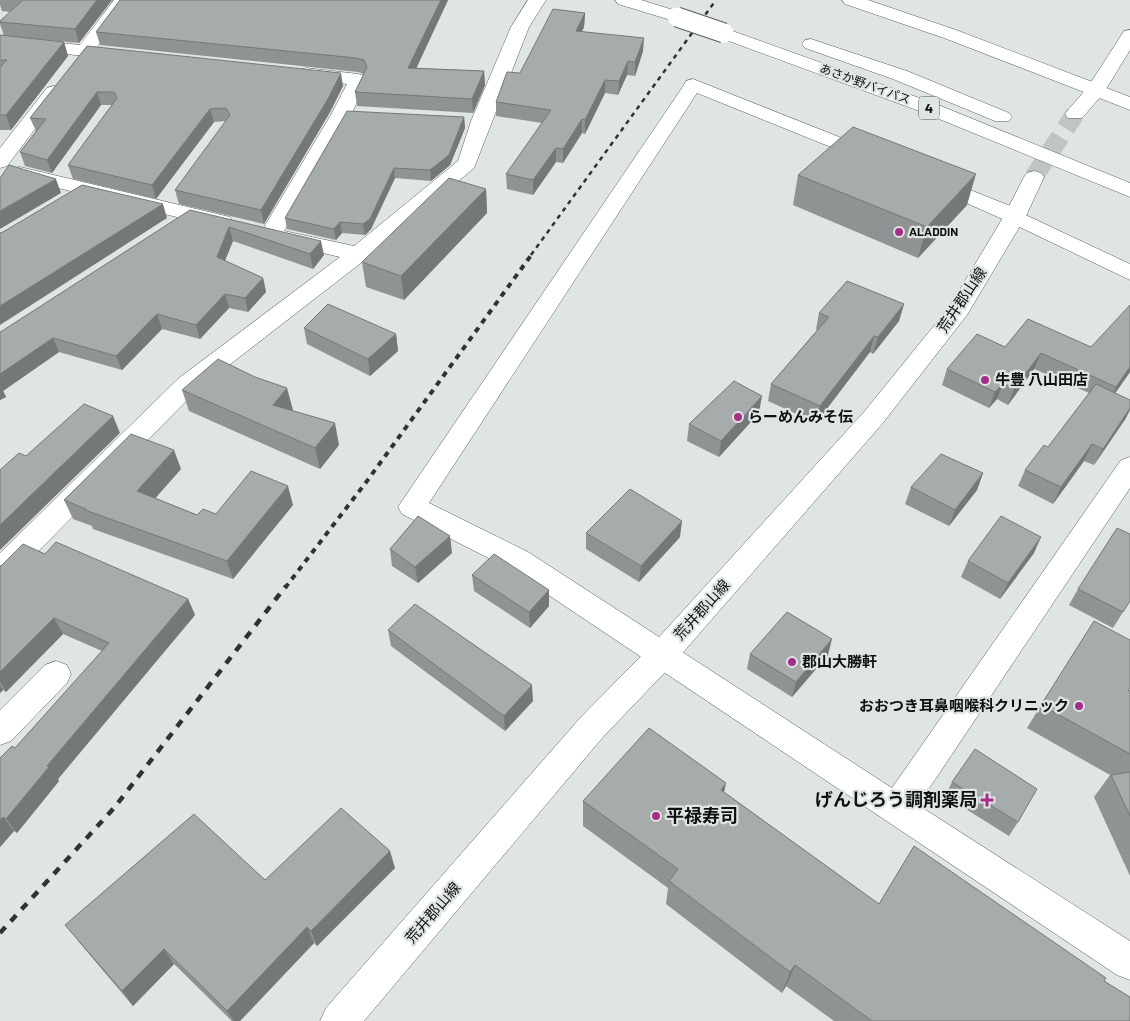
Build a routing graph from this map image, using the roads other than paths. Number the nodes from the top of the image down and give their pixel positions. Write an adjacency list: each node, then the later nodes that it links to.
1 (123, 0): 9 (main road)
2 (624, 0): 21 (main road, あさか野バイパス / 4, bridge)
3 (850, 0): 11 (main road)
4 (529, 2): 27 (main road)
5 (1130, 35): 11 (main road)
6 (790, 36): 16 (main road, あさか野バイパス / 4)
7 (0, 42): 9 (main road)
8 (104, 53): 9 (main road)
9 (74, 66): 17 (main road)
10 (284, 72): 13 (main road)
11 (1096, 90): 12 (main road); 15 (main road)
12 (1130, 104)
13 (342, 113): 14 (main road); 26 (main road)
14 (362, 114)
15 (1075, 114)
16 (1020, 124)
17 (0, 162)
18 (0, 167): 20 (main road)
19 (1034, 177): 24 (main road, 荒井郡山線)
20 (84, 190): 22 (main road); 23 (main road)
21 (1130, 190)
22 (59, 205)
23 (192, 214): 25 (main road); 26 (main road)
24 (1015, 216): 28 (main road); 31 (main road, 荒井郡山線); 31 (main road)
25 (167, 230)
26 (257, 230): 27 (main road)
27 (358, 254): 30 (main road)
28 (1130, 273)
29 (1130, 467): 34 (main road)
30 (0, 572)
31 (661, 656): 34 (main road); 36 (main road, 荒井郡山線)
32 (56, 674): 33 (main road)
33 (0, 731)
34 (896, 810): 35 (main road)
35 (1130, 962)
36 (340, 1021)

